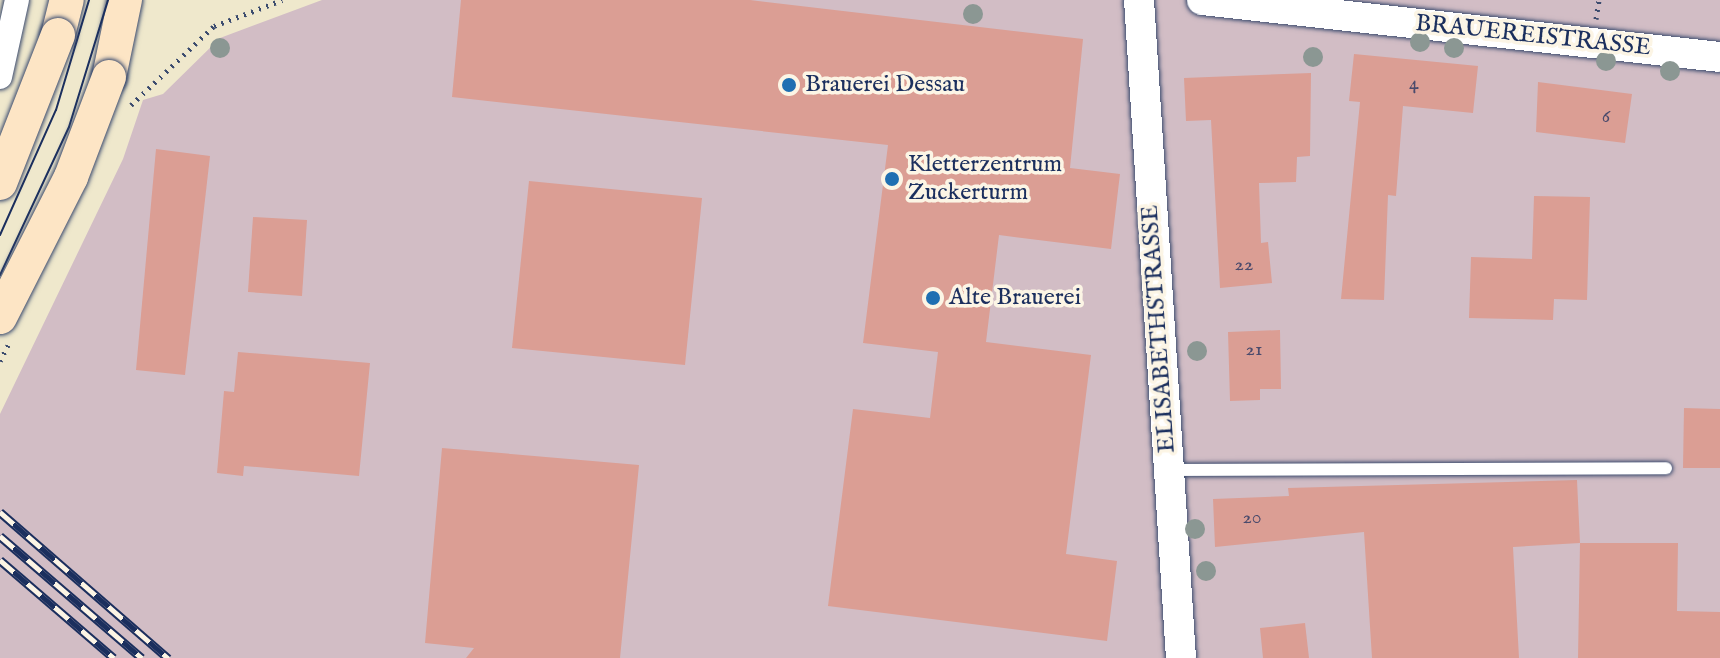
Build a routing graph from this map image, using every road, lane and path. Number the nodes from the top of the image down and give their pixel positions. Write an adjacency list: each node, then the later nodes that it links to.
1 (17, 0): 8 (street)
2 (67, 0): 10 (main road, bridge)
3 (282, 0): 9 (path)
4 (1139, 0): 13 (street, ELISABETHSTRASSE)
5 (1202, 0): 7 (street, BRAUEREISTRASSE)
6 (128, 10): 11 (main road, bridge)
7 (1720, 57)
8 (0, 77)
9 (119, 114)
10 (0, 183)
11 (0, 317)
12 (1666, 468): 13 (lane)
13 (1168, 470): 14 (street, ELISABETHSTRASSE)
14 (1181, 658)

